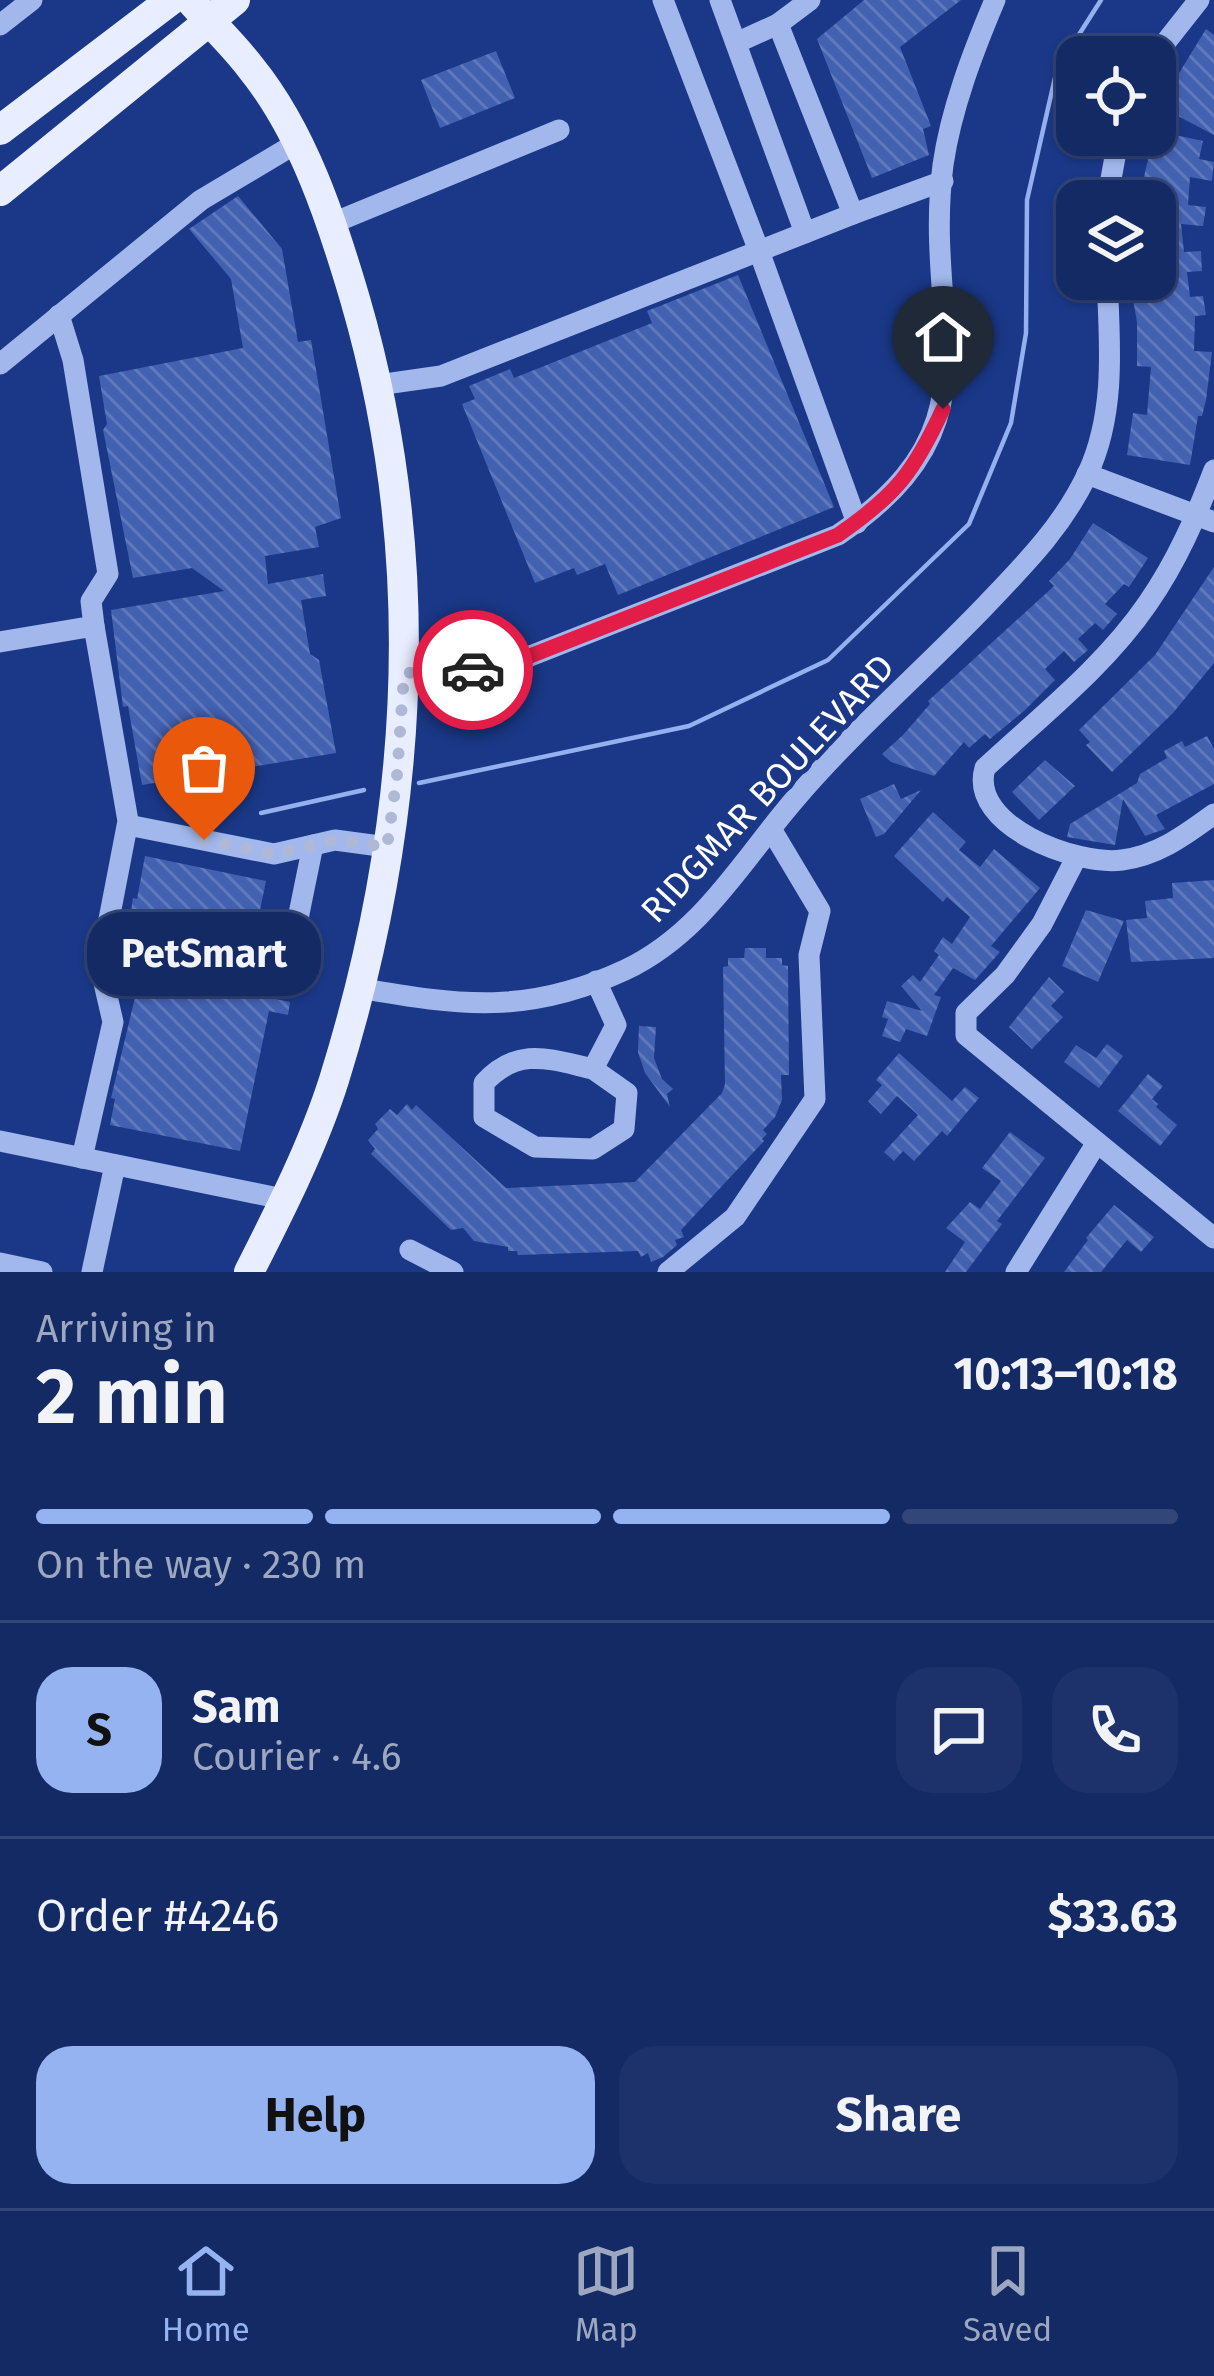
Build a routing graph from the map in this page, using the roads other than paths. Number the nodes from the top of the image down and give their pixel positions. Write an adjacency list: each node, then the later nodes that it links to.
1 (32, 0): 11 (street)
2 (171, 0): 14 (main road)
3 (235, 0): 9 (main road)
4 (663, 0): 22 (street)
5 (810, 0): 10 (street)
6 (995, 0): 17 (street)
7 (1199, 0): 12 (street)
8 (722, 1): 13 (street)
9 (199, 10): 16 (main road); 18 (main road)
10 (778, 24): 13 (street); 19 (street)
11 (0, 25)
12 (1171, 36)
13 (736, 43): 21 (street)
14 (0, 130)
15 (559, 130): 20 (street)
16 (296, 144): 20 (main road); 24 (street)
17 (943, 181): 19 (street); 30 (street)
18 (0, 191)
19 (853, 214): 21 (street)
20 (333, 223): 26 (main road)
21 (806, 233): 22 (street)
22 (759, 251): 26 (street); 30 (street)
23 (1107, 300): 28 (street, RIDGMAR BOULEVARD)
24 (59, 315): 25 (street); 31 (street)
25 (0, 364)
26 (378, 385): 33 (main road)
27 (1214, 470): 29 (street)
28 (1087, 474): 29 (street); 36 (street, RIDGMAR BOULEVARD)
29 (1205, 519): 39 (street)
30 (856, 523): 33 (street)
31 (94, 626): 32 (street); 35 (street)
32 (0, 642)
33 (404, 673): 38 (main road)
34 (1214, 814): 39 (street)
35 (128, 825): 37 (street); 46 (street)
36 (771, 830): 41 (street, RIDGMAR BOULEVARD); 56 (street)
37 (313, 845): 38 (street); 40 (street)
38 (387, 847): 42 (main road)
39 (1076, 858): 45 (street)
40 (291, 953)
41 (596, 981): 42 (street, RIDGMAR BOULEVARD); 43 (street)
42 (359, 988): 48 (main road)
43 (593, 1069): 43 (street)
44 (0, 1141): 46 (street)
45 (1096, 1144): 49 (street); 57 (street)
46 (82, 1158): 47 (street)
47 (115, 1165): 48 (street); 53 (street)
48 (283, 1199): 54 (main road)
49 (1214, 1238)
50 (410, 1250): 55 (street)
51 (0, 1263): 52 (street)
52 (42, 1272)
53 (92, 1272)
54 (249, 1272)
55 (453, 1272)
56 (668, 1272)
57 (1016, 1272)

